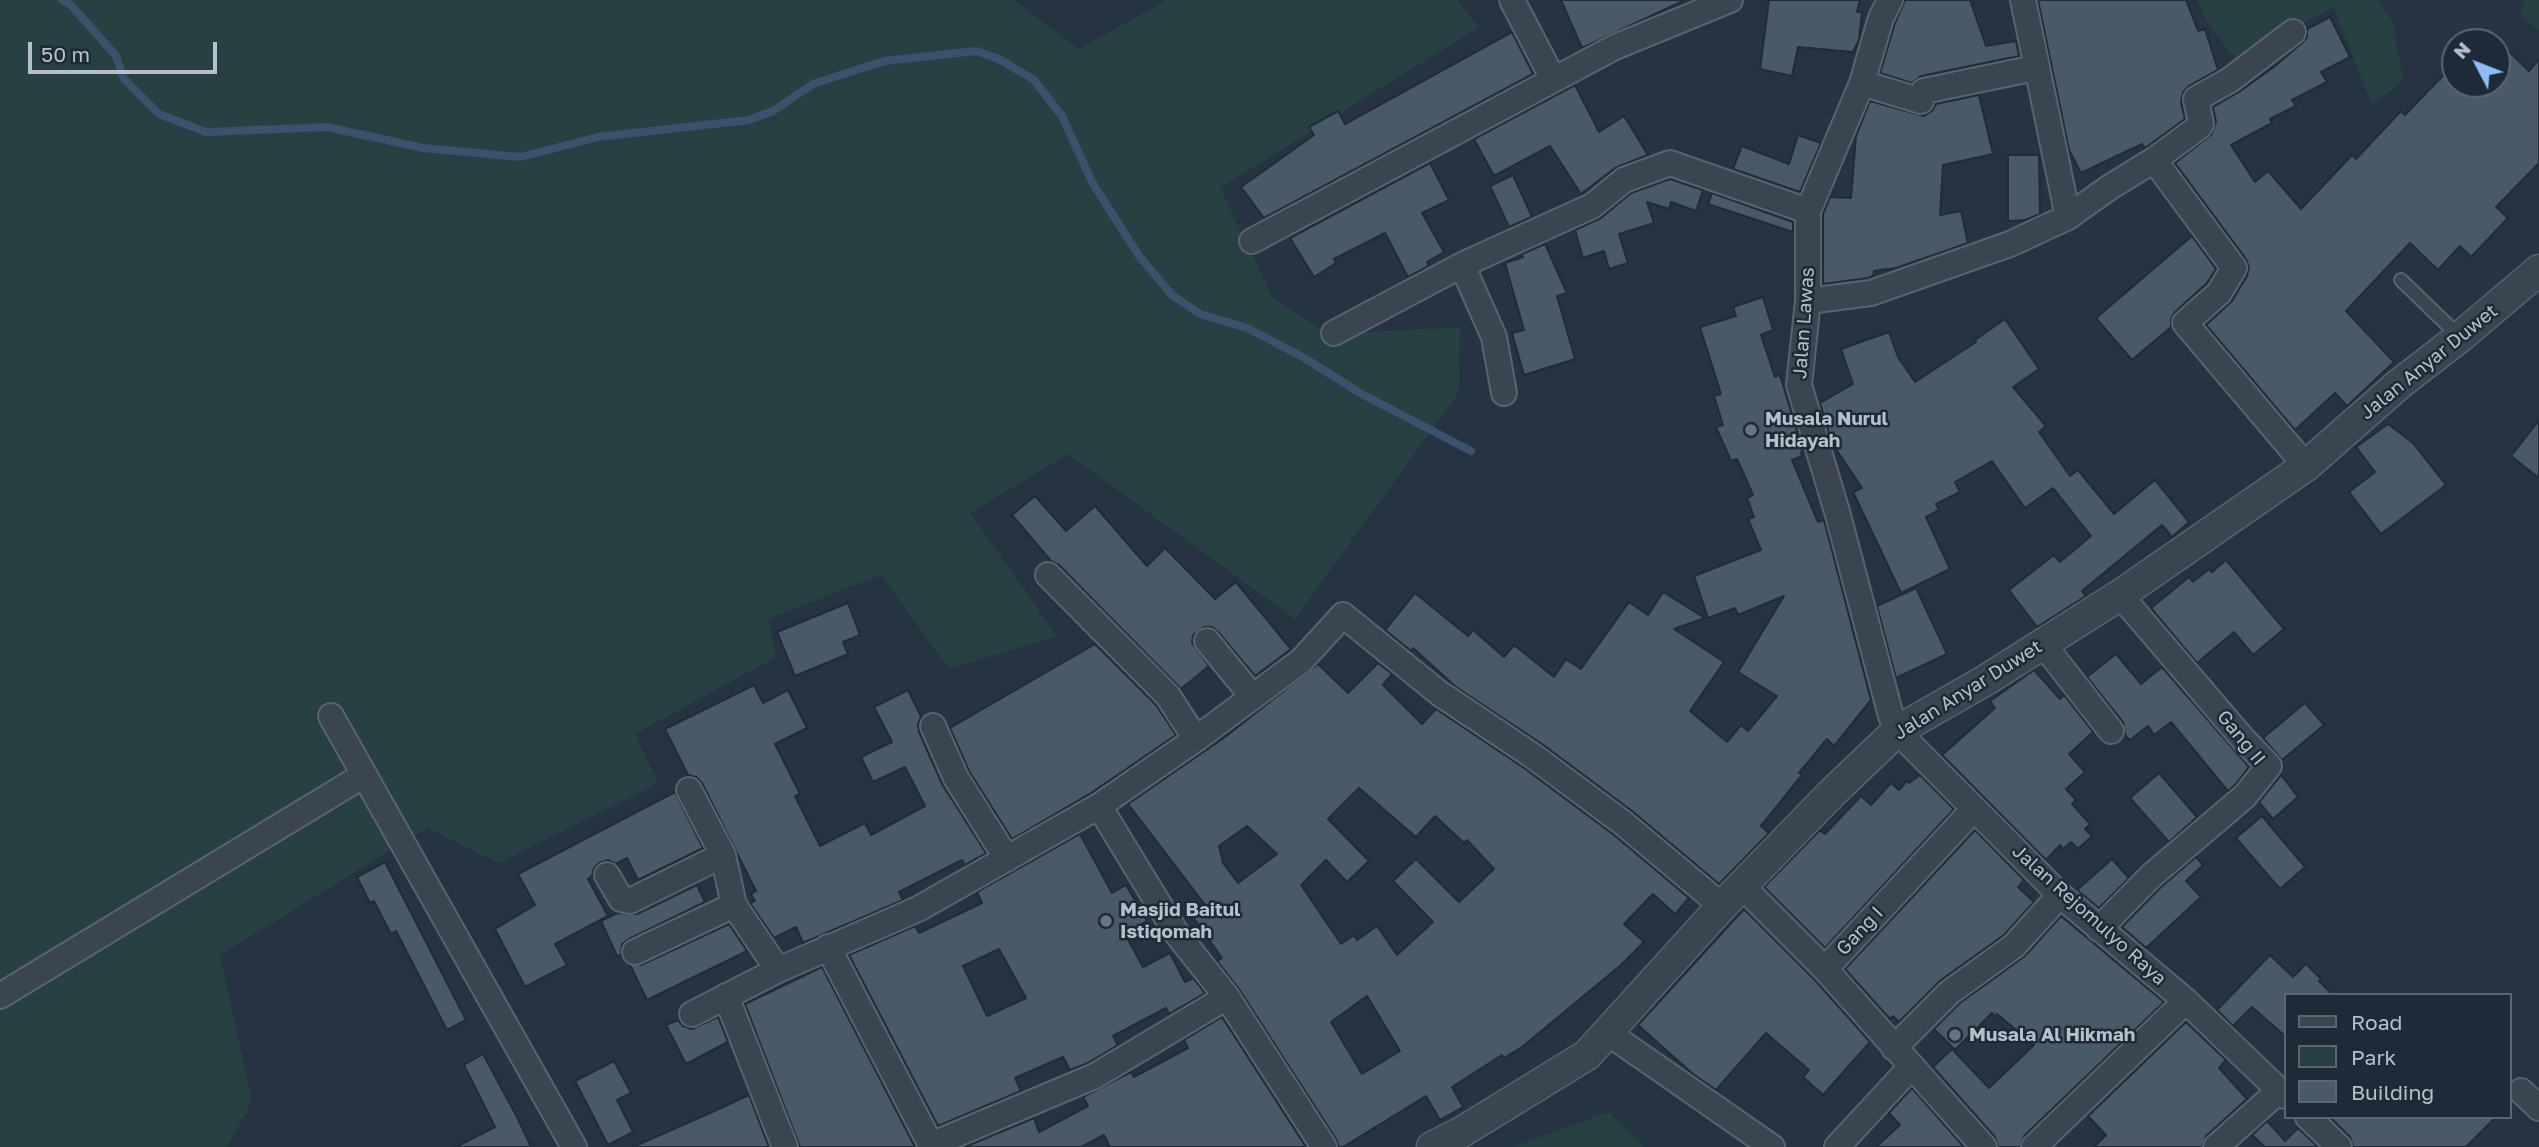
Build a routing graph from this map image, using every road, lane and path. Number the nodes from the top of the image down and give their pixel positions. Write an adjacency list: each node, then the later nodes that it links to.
1 (1512, 0): 7 (street)
2 (1730, 0): 7 (street)
3 (1891, 0): 8 (street, Jalan Lawas)
4 (2023, 0): 6 (street)
5 (2293, 32): 9 (street)
6 (2035, 68): 8 (street); 11 (street)
7 (1553, 79): 12 (street)
8 (1862, 83): 10 (street, Jalan Lawas)
9 (2154, 160): 11 (street); 20 (street)
10 (1808, 211): 13 (street); 16 (street, Jalan Lawas)
11 (2068, 218): 16 (street)
12 (1252, 241)
13 (1462, 265): 17 (street); 19 (street)
14 (2539, 270): 18 (street, Jalan Anyar Duwet)
15 (2401, 280): 18 (lane)
16 (1808, 301): 28 (street, Jalan Lawas)
17 (1334, 333)
18 (2460, 337): 20 (street, Jalan Anyar Duwet)
19 (1504, 393)
20 (2306, 466): 22 (street, Jalan Anyar Duwet)
21 (1048, 575): 30 (street)
22 (2120, 595): 24 (street, Jalan Anyar Duwet); 41 (street, Gang II)
23 (1207, 641): 25 (street)
24 (2043, 644): 28 (street, Jalan Anyar Duwet); 29 (street)
25 (1253, 697): 30 (street); 39 (street, Gang I)
26 (331, 716): 31 (street)
27 (933, 726): 36 (street)
28 (1897, 731): 34 (street, Jalan Rejomulyo Raya); 39 (street, Jalan Anyar Duwet)
29 (2111, 731)
30 (1196, 739): 33 (street)
31 (364, 775): 46 (street); 57 (street)
32 (689, 790): 35 (street)
33 (1099, 806): 36 (street); 48 (street)
34 (1974, 809): 38 (street, Jalan Rejomulyo Raya); 44 (street, Gang I)
35 (723, 855): 37 (street); 40 (street)
36 (1007, 859): 42 (street)
37 (607, 875)
38 (2060, 895): 41 (street, Jalan Rejomulyo Raya); 52 (street)
39 (1732, 897): 44 (street, Gang I); 51 (street, Jalan Anyar Duwet)
40 (734, 905): 43 (street); 45 (street)
41 (2099, 929): 49 (street, Jalan Rejomulyo Raya)
42 (828, 947): 45 (street); 56 (street)
43 (635, 951)
44 (1825, 969): 52 (street)
45 (778, 970): 47 (street)
46 (2, 992)
47 (726, 996): 50 (street); 58 (street)
48 (1227, 997): 56 (street); 59 (street)
49 (2186, 1001): 54 (street, Jalan Rejomulyo Raya); 64 (street)
50 (692, 1014)
51 (1608, 1033): 60 (street, Jalan Anyar Duwet); 61 (street)
52 (1894, 1048): 53 (street)
53 (1911, 1067): 62 (street); 63 (street)
54 (2282, 1093): 65 (street)
55 (2310, 1119): 66 (street)
56 (931, 1146)
57 (574, 1147)
58 (785, 1147)
59 (1324, 1147)
60 (1433, 1147)
61 (1772, 1147)
62 (1837, 1147)
63 (1984, 1147)
64 (2034, 1147)
65 (2216, 1147)
66 (2339, 1147)

